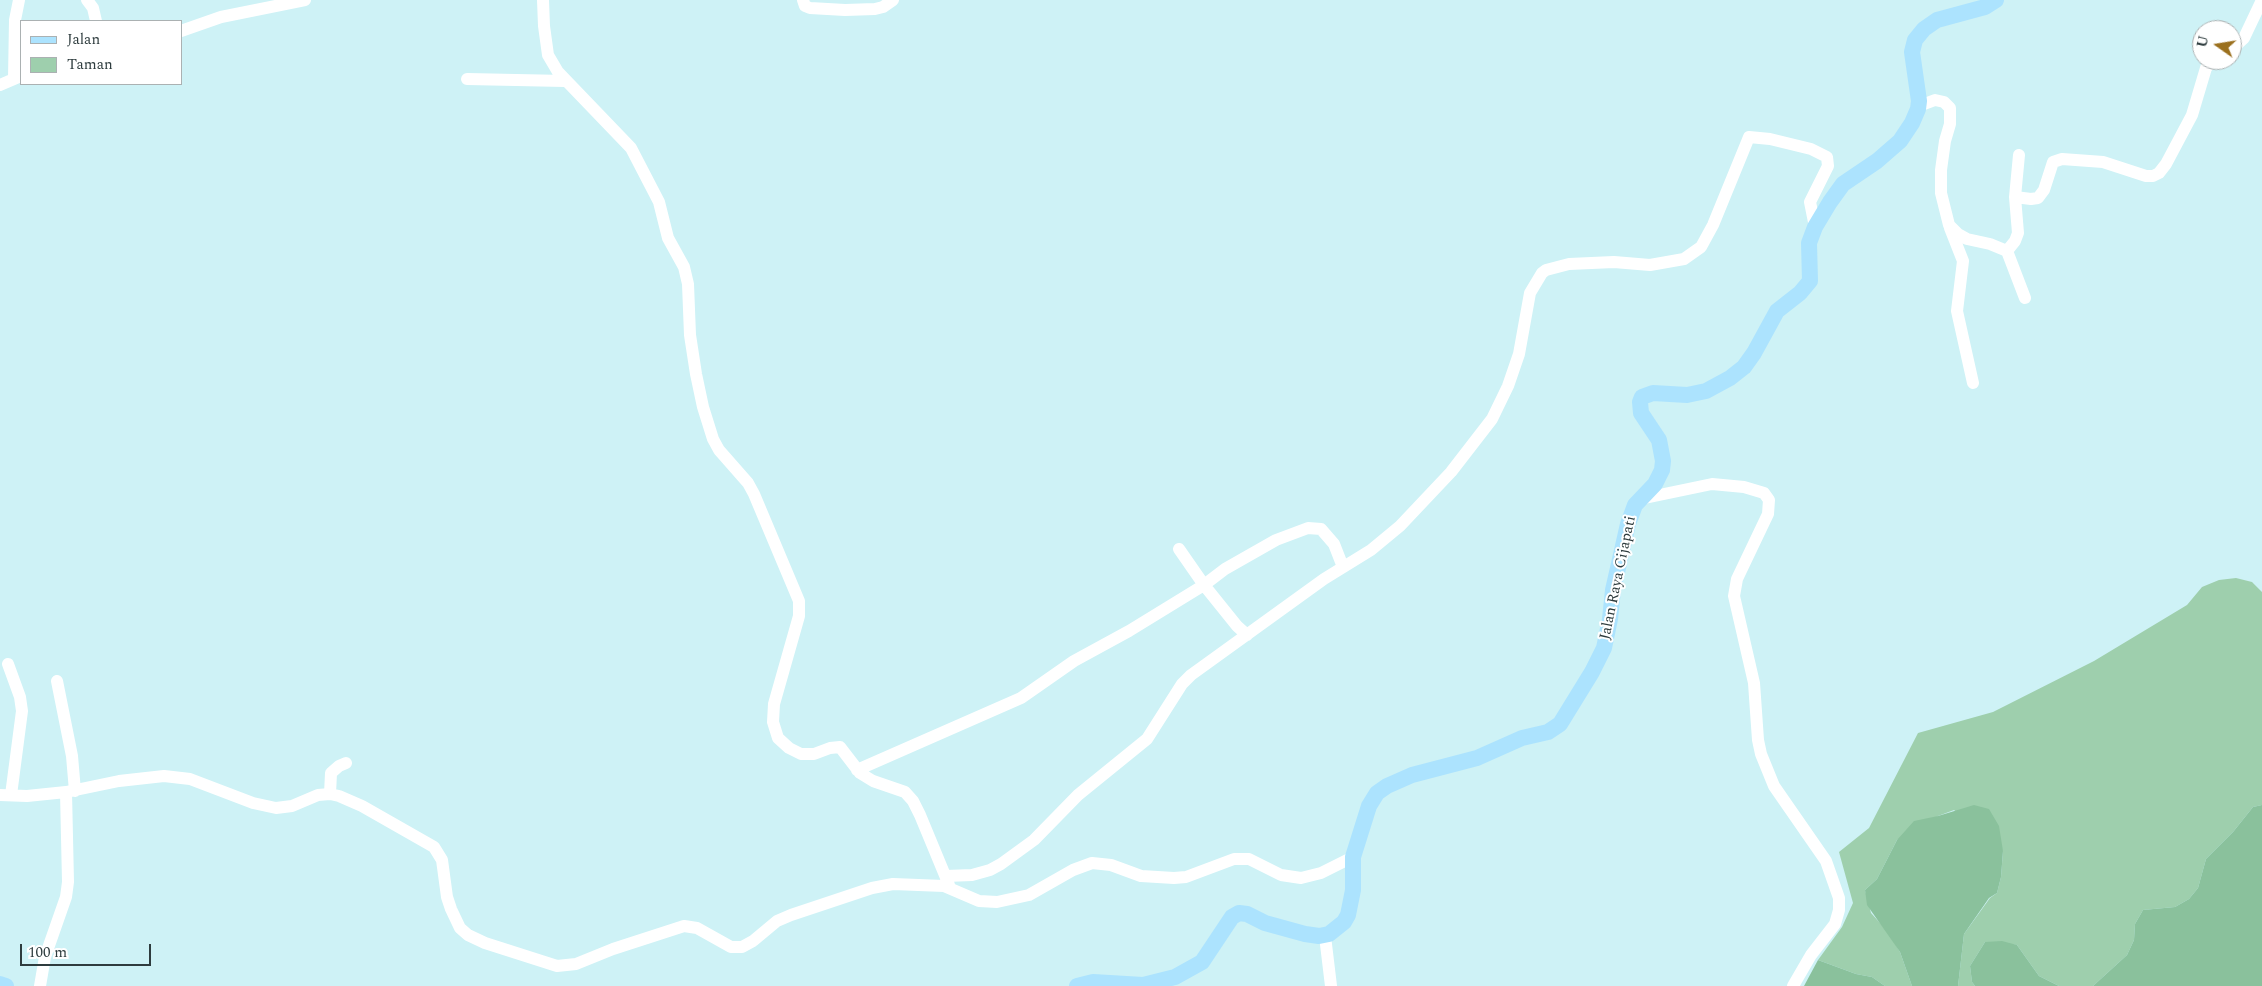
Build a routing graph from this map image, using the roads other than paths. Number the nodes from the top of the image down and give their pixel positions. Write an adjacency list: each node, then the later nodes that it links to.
1 (18, 0): 13 (street)
2 (87, 0): 9 (street)
3 (305, 0): 10 (street)
4 (543, 0): 15 (street)
5 (803, 0): 6 (street)
6 (893, 0)
7 (1996, 0): 17 (main road)
8 (2262, 0): 11 (street)
9 (96, 20)
10 (182, 31)
11 (2242, 41)
12 (2205, 70): 19 (street)
13 (17, 77): 16 (street)
14 (468, 79): 15 (street)
15 (566, 82): 33 (street)
16 (0, 85)
17 (1919, 106): 20 (street); 21 (main road, Jalan Raya Cijapati)
18 (2019, 155): 19 (street)
19 (2015, 197): 22 (street)
20 (1949, 225): 22 (street); 24 (street)
21 (1815, 227): 25 (main road, Jalan Raya Cijapati); 27 (street)
22 (2007, 252): 23 (street)
23 (2025, 298)
24 (1973, 383)
25 (1640, 499): 37 (main road, Jalan Raya Cijapati); 45 (street)
26 (1179, 549): 28 (street)
27 (1343, 567): 28 (street); 29 (street)
28 (1204, 585): 29 (street); 33 (street)
29 (1247, 635): 38 (street)
30 (8, 664): 36 (street)
31 (57, 681): 34 (street)
32 (346, 763): 35 (street)
33 (857, 770): 38 (street)
34 (70, 792): 35 (street); 36 (street); 42 (street)
35 (330, 794): 38 (street)
36 (5, 795)
37 (1353, 857): 38 (street); 39 (main road, Jalan Raya Cijapati)
38 (948, 882)
39 (1325, 936): 43 (main road); 44 (street)
40 (0, 984): 41 (main road)
41 (6, 986)
42 (40, 986)
43 (1077, 986)
44 (1331, 986)
45 (1793, 986)

